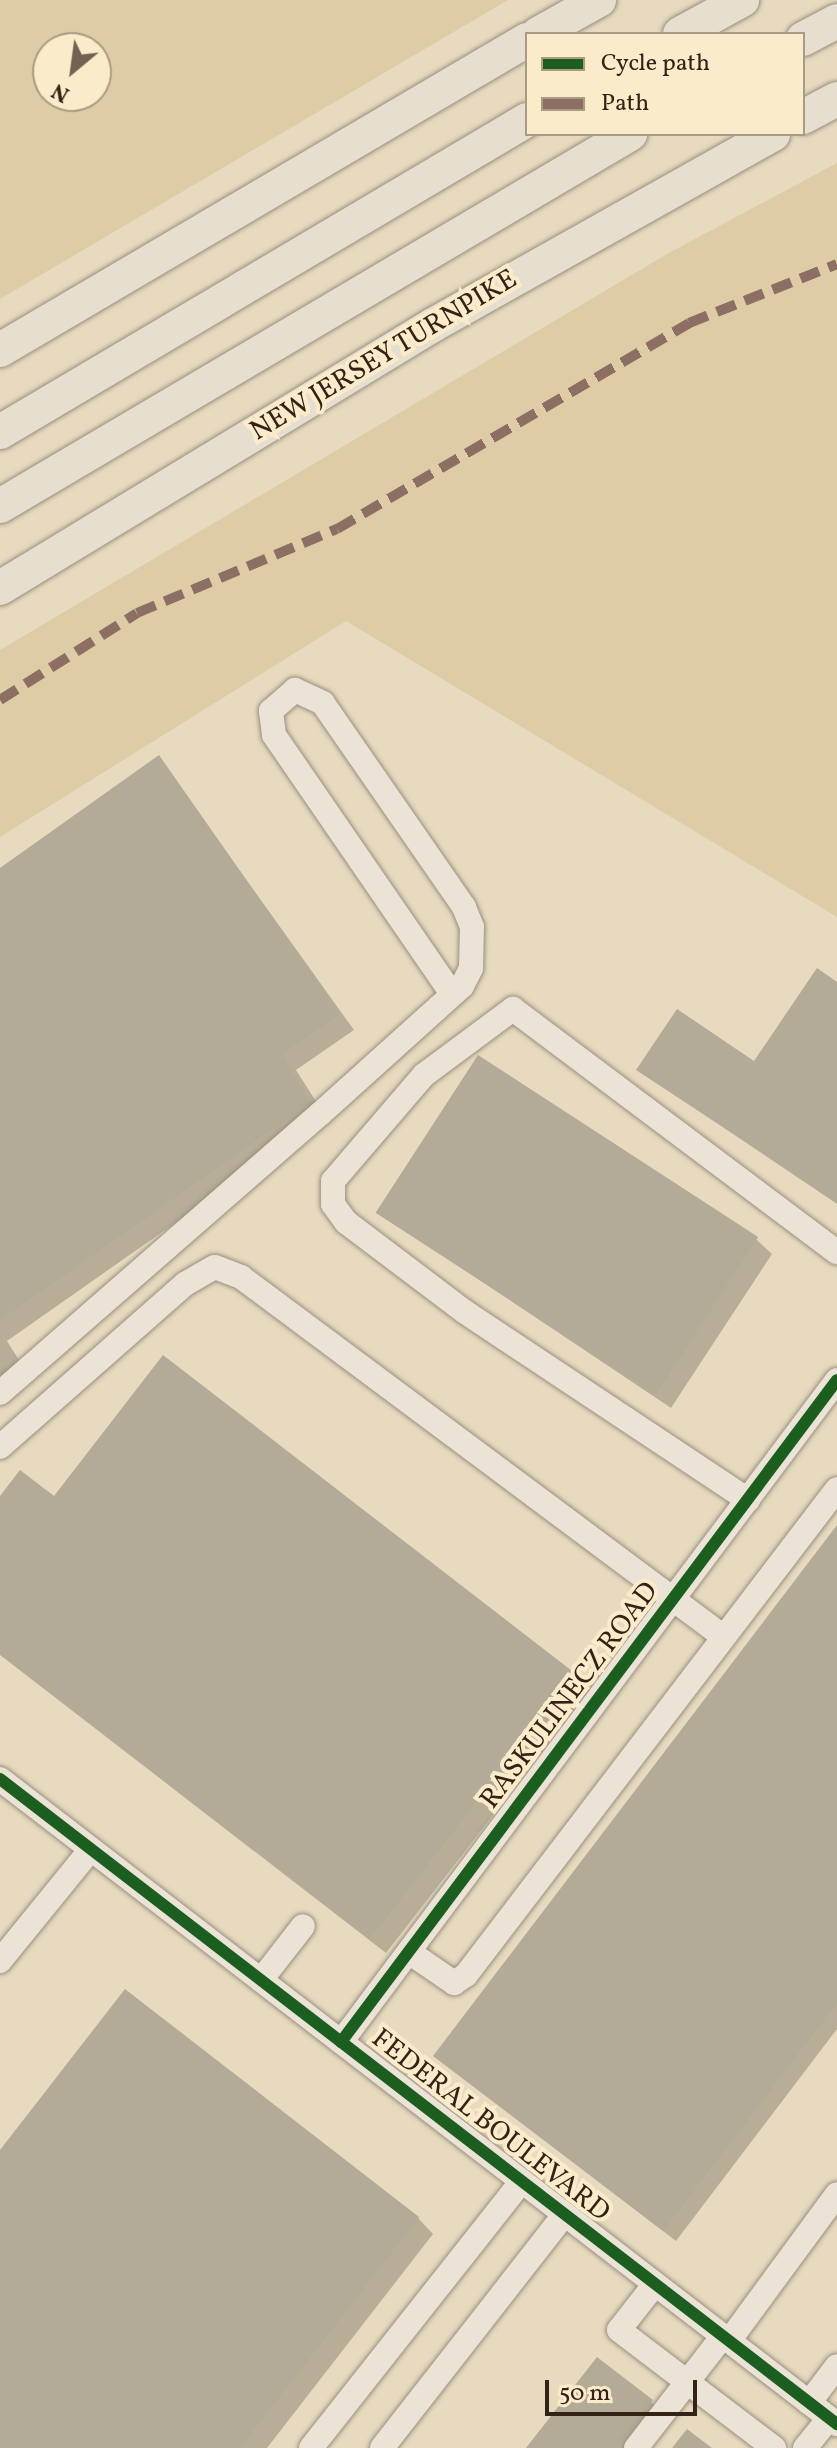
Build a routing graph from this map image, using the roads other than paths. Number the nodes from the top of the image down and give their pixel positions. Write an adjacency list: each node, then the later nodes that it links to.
1 (599, 0): 4 (highway)
2 (742, 0): 5 (highway)
3 (837, 21): 6 (highway)
4 (542, 32)
5 (684, 32)
6 (805, 38)
7 (525, 41): 13 (highway)
8 (837, 99): 9 (highway)
9 (805, 116)
10 (525, 121): 14 (highway)
11 (627, 136): 15 (highway)
12 (769, 136): 16 (highway, NEW JERSEY TURNPIKE)
13 (0, 350)
14 (0, 432)
15 (0, 506)
16 (0, 588)
17 (452, 994): 17 (street); 20 (street)
18 (837, 1252): 23 (street)
19 (837, 1380): 23 (street, RASKULINECZ ROAD)
20 (0, 1393)
21 (0, 1447): 24 (street)
22 (837, 1489): 25 (street)
23 (748, 1500): 24 (street, RASKULINECZ ROAD)
24 (673, 1599): 25 (street); 29 (street, RASKULINECZ ROAD)
25 (724, 1637): 29 (street)
26 (0, 1779): 27 (street, FEDERAL BOULEVARD)
27 (91, 1849): 30 (street); 31 (street, FEDERAL BOULEVARD)
28 (303, 1926): 31 (street)
29 (409, 1952): 32 (street, RASKULINECZ ROAD)
30 (0, 1961)
31 (261, 1980): 32 (street, FEDERAL BOULEVARD)
32 (341, 2042): 33 (street, FEDERAL BOULEVARD)
33 (522, 2181): 35 (street, FEDERAL BOULEVARD); 42 (street)
34 (837, 2194): 37 (street)
35 (565, 2214): 36 (street, FEDERAL BOULEVARD); 43 (street)
36 (655, 2284): 37 (street, FEDERAL BOULEVARD); 39 (street)
37 (726, 2339): 39 (street); 40 (street, FEDERAL BOULEVARD)
38 (837, 2366): 40 (street)
39 (687, 2382): 44 (street); 45 (street)
40 (809, 2403): 41 (street, FEDERAL BOULEVARD)
41 (833, 2421): 46 (street)
42 (311, 2448)
43 (382, 2448)
44 (636, 2448)
45 (774, 2448)
46 (805, 2448)

